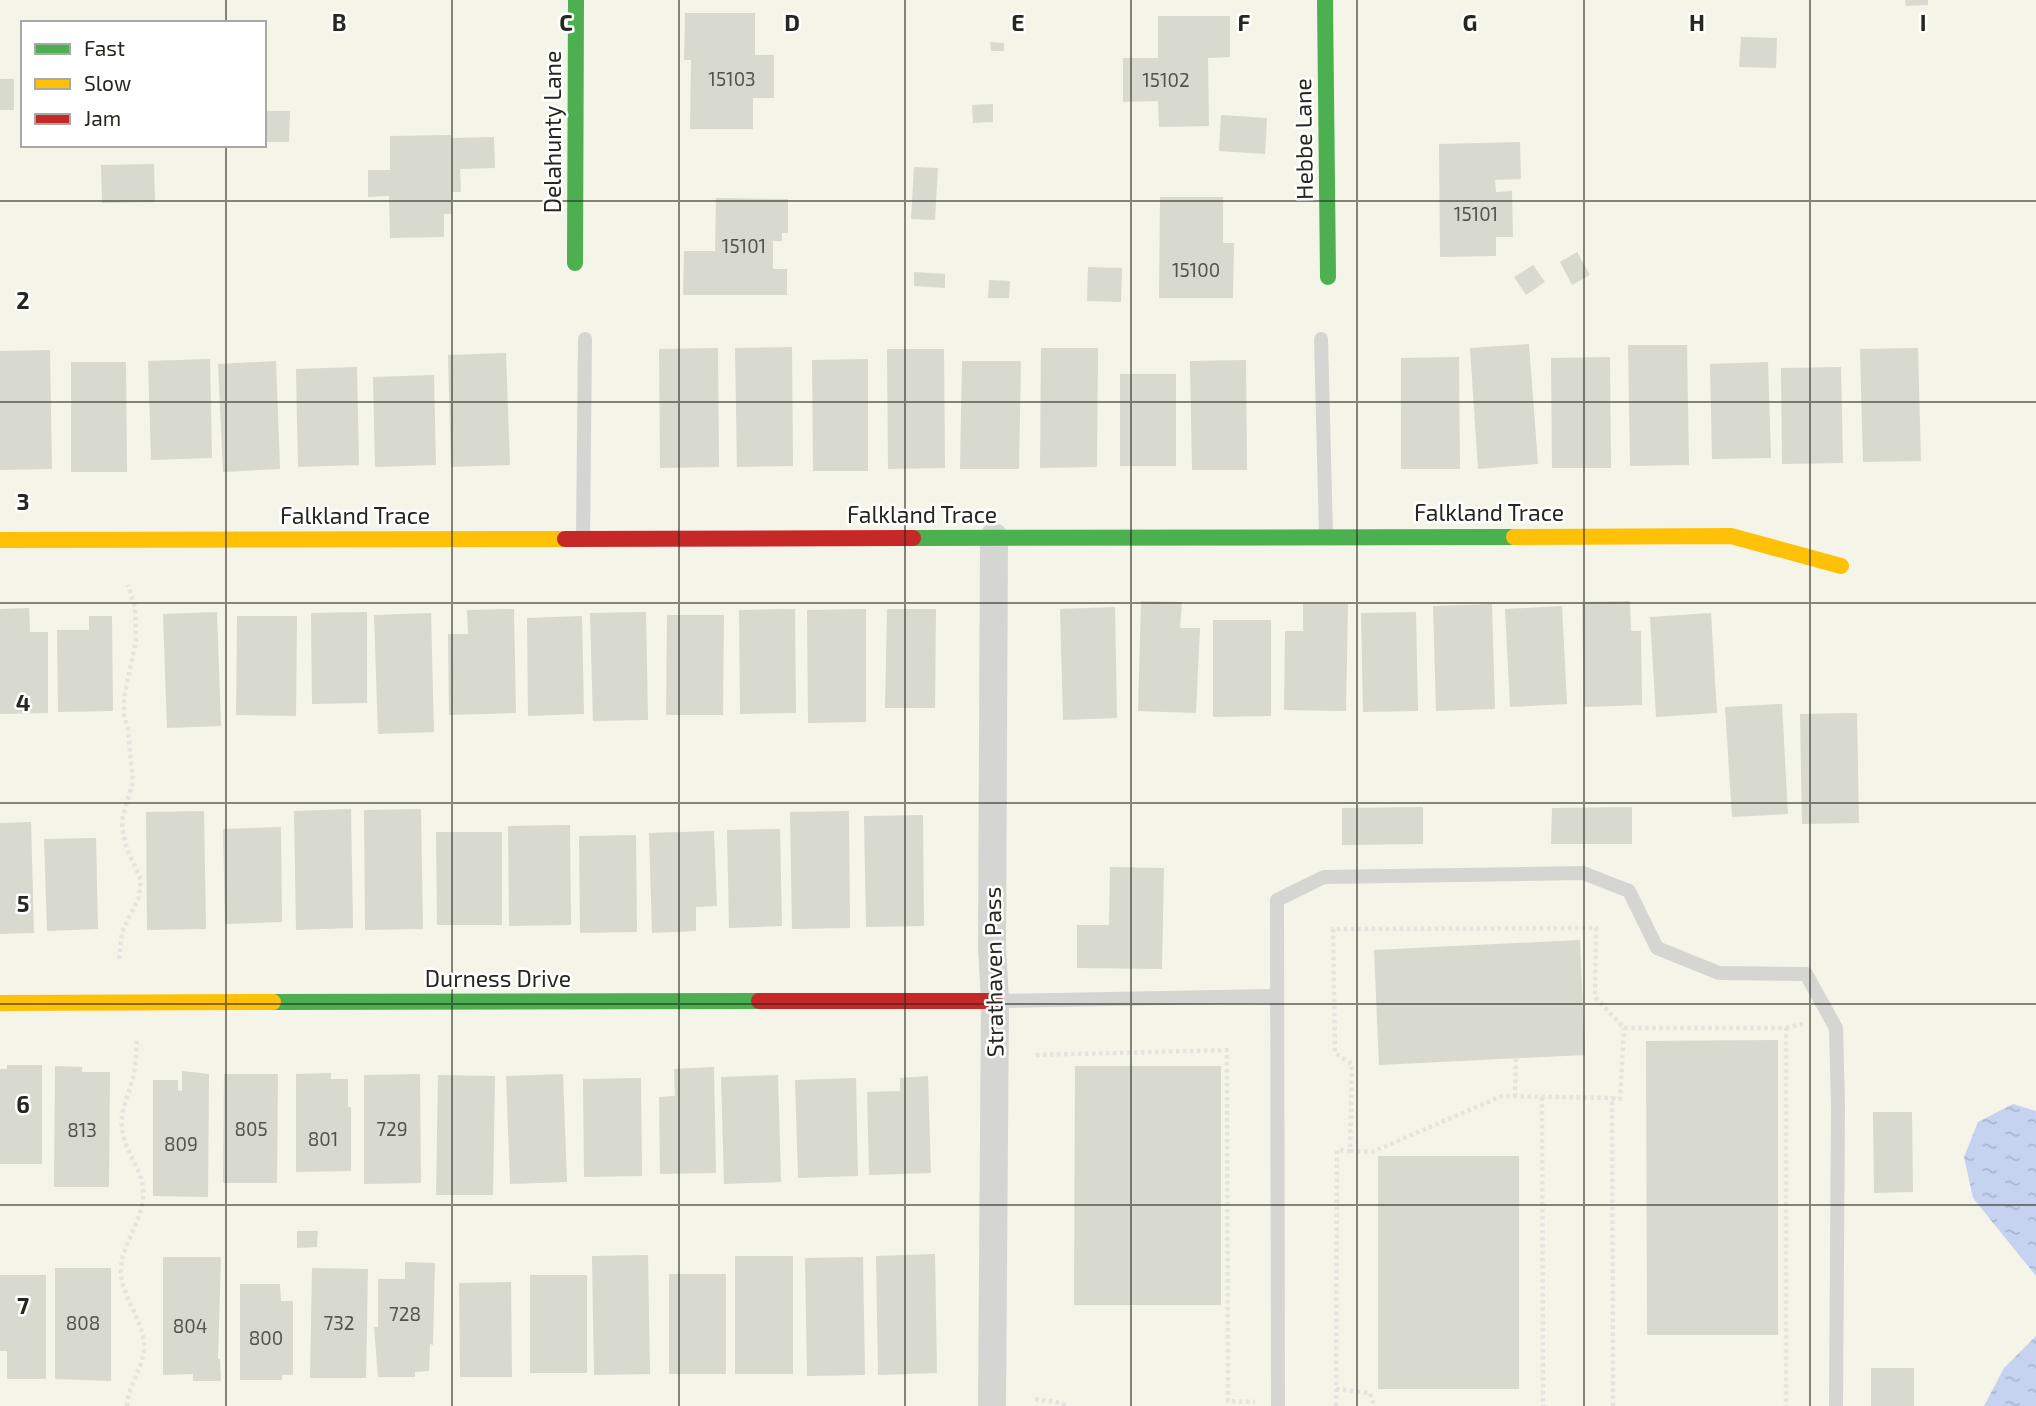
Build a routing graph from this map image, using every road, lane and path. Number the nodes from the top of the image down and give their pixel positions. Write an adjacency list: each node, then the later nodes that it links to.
1 (576, 0): 3 (street, Delahunty Lane)
2 (1325, 0): 4 (street, Hebbe Lane)
3 (575, 263)
4 (1328, 277)
5 (585, 339): 9 (lane)
6 (1321, 339): 7 (lane)
7 (1326, 536): 8 (street, Falkland Trace); 11 (street, Falkland Trace)
8 (994, 537): 9 (street, Falkland Trace); 15 (street, Strathaven Pass)
9 (583, 538): 10 (street, Falkland Trace)
10 (0, 540)
11 (1840, 566)
12 (128, 585): 13 (path)
13 (119, 959)
14 (1277, 996): 15 (lane); 31 (lane); 37 (lane)
15 (995, 1001): 16 (street, Durness Drive); 28 (street, Strathaven Pass)
16 (0, 1003)
17 (1624, 1028): 23 (path); 24 (path); 36 (path)
18 (137, 1039): 27 (path)
19 (1036, 1055): 30 (path)
20 (1516, 1058): 21 (path)
21 (1515, 1097): 22 (path); 24 (path)
22 (1542, 1097): 23 (path); 34 (path)
23 (1612, 1098): 35 (path)
24 (1350, 1150): 25 (path)
25 (1336, 1389): 32 (path); 33 (path)
26 (1035, 1399): 29 (path)
27 (127, 1406)
28 (992, 1406)
29 (1066, 1406)
30 (1256, 1406)
31 (1278, 1406)
32 (1336, 1406)
33 (1374, 1406)
34 (1543, 1406)
35 (1613, 1406)
36 (1786, 1406)
37 (1836, 1406)

